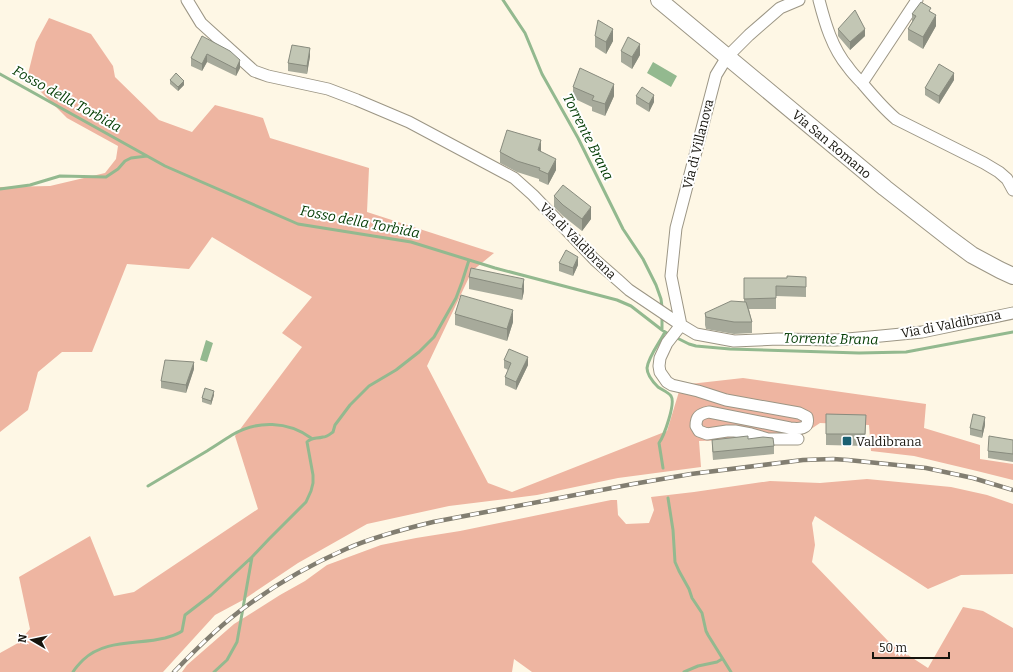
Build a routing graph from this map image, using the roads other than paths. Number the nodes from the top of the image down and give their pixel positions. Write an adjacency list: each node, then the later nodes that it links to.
1 (187, 0): 11 (street, Via di Valdibrana)
2 (659, 0): 6 (street, Via San Romano)
3 (799, 0): 6 (street, Via di Villanova)
4 (819, 0): 7 (street)
5 (917, 0): 7 (street)
6 (727, 57): 9 (street, Via San Romano); 11 (street, Via di Villanova)
7 (862, 83): 8 (street)
8 (1013, 190)
9 (1013, 276)
10 (1013, 313): 11 (street, Via di Valdibrana)
11 (681, 325): 12 (street)
12 (798, 439)

